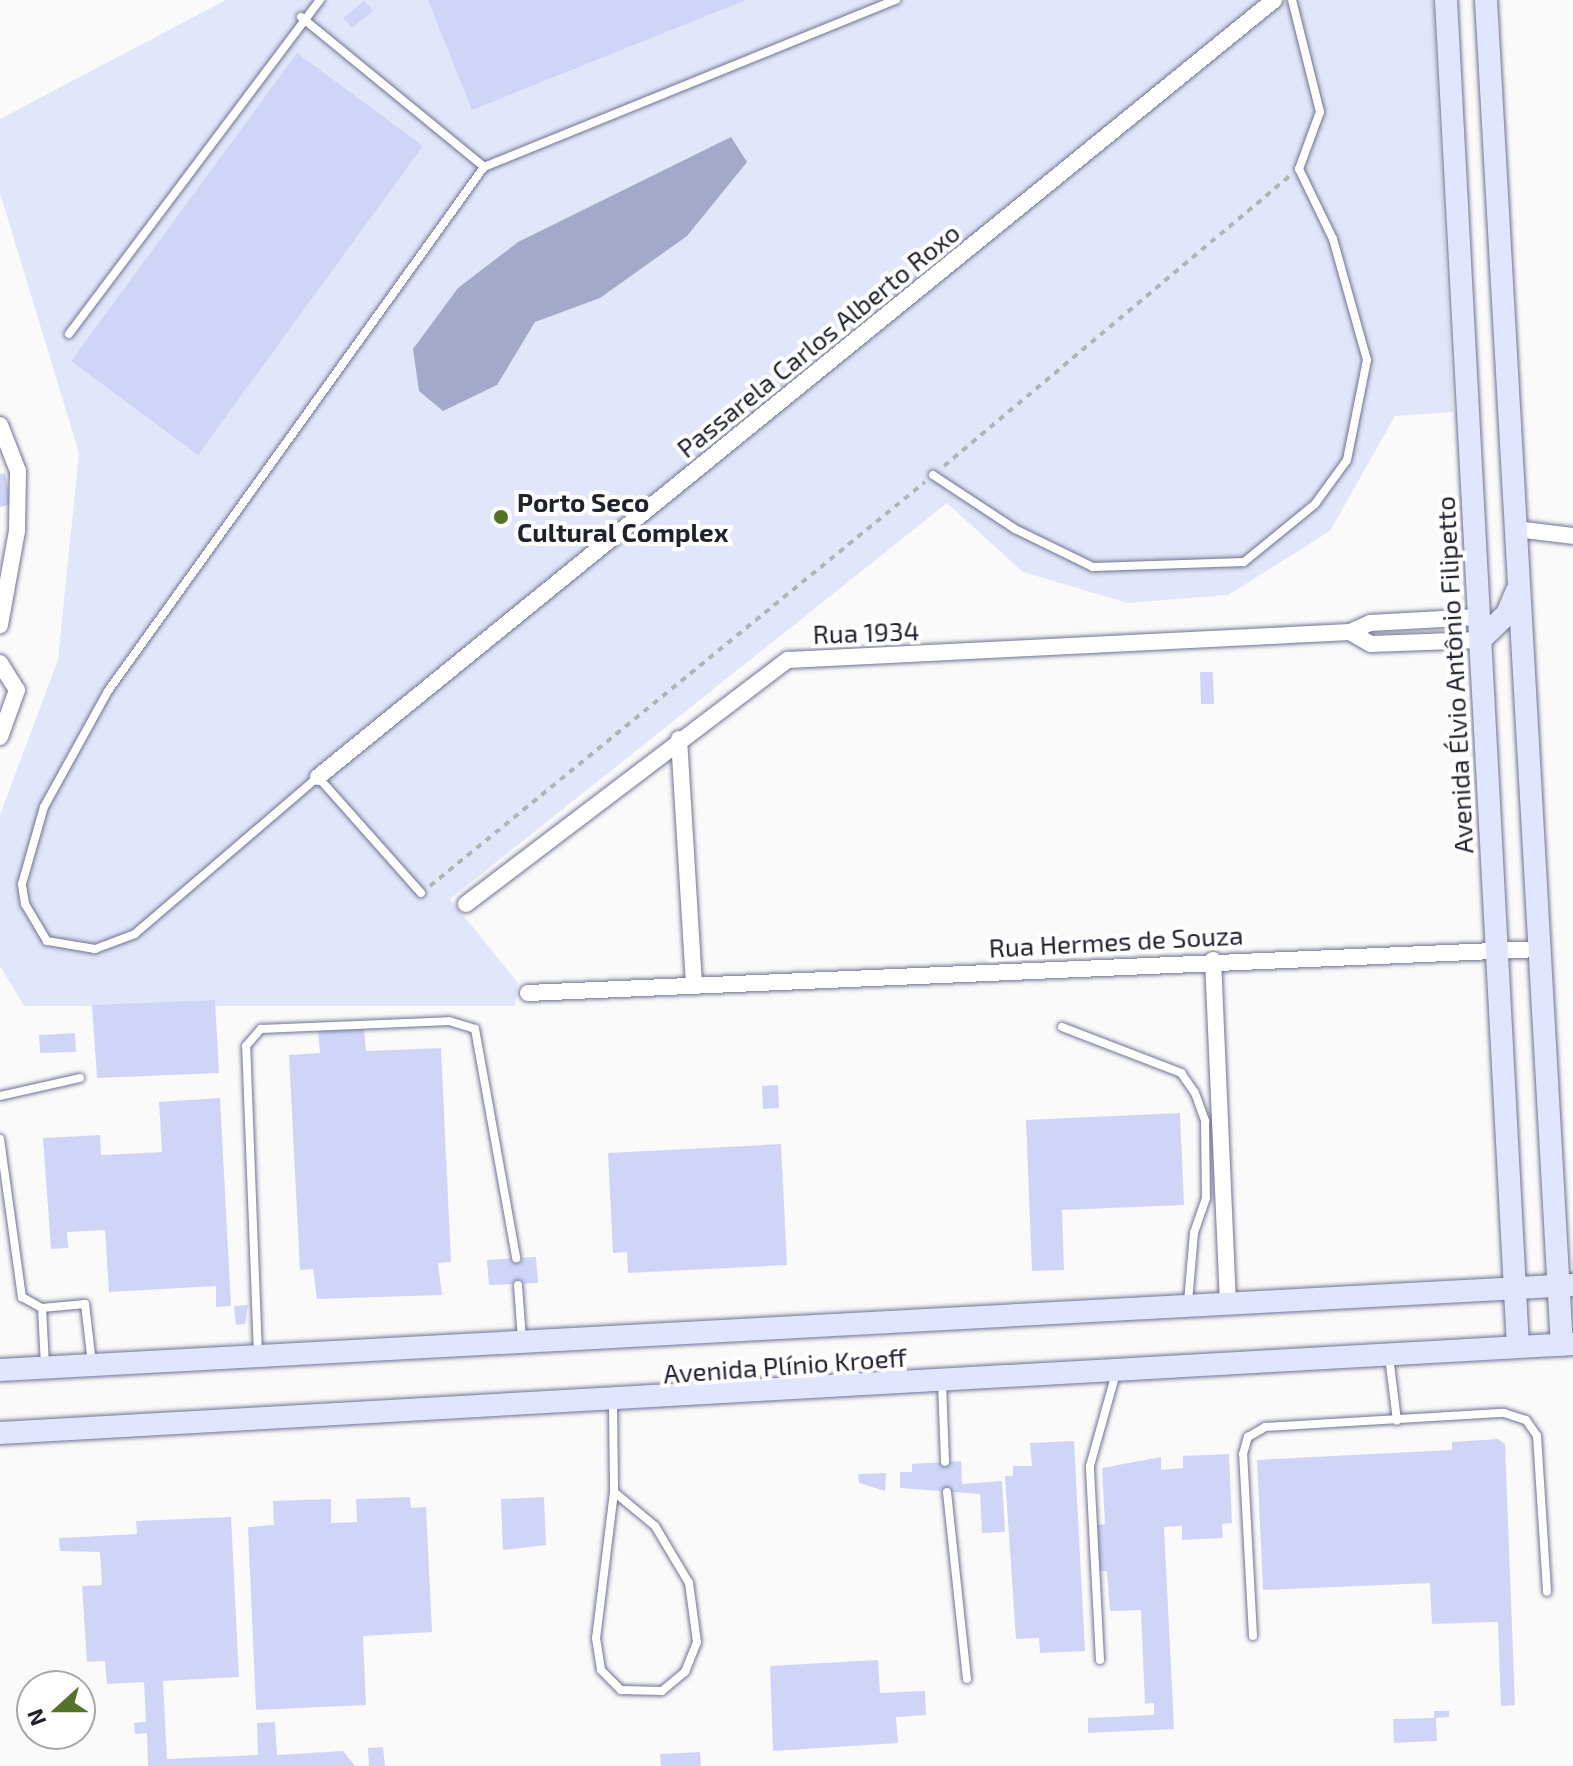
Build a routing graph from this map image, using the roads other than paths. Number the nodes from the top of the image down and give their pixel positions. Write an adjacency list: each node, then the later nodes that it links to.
1 (320, 0): 8 (lane)
2 (896, 0): 7 (lane)
3 (1274, 0): 24 (street, Passarela Carlos Alberto Roxo)
4 (1292, 0): 12 (lane)
5 (1446, 0): 19 (main road, Avenida Élvio Antônio Filipetto)
6 (1486, 0): 13 (main road)
7 (874, 4): 9 (lane)
8 (301, 17): 9 (lane); 10 (lane)
9 (484, 167): 24 (lane)
10 (69, 334)
11 (0, 425): 14 (street)
12 (933, 475)
13 (1516, 529): 16 (street); 17 (main road)
14 (17, 531): 15 (street); 18 (street)
15 (0, 535)
16 (1573, 536)
17 (1519, 582): 19 (main road); 21 (main road)
18 (0, 625)
19 (1485, 628): 21 (main road); 23 (street, Rua 1934); 28 (main road, Avenida Élvio Antônio Filipetto)
20 (5, 666): 22 (street)
21 (1524, 666): 27 (main road)
22 (0, 737)
23 (679, 739): 26 (street, Rua 1934); 30 (street)
24 (318, 777): 25 (lane)
25 (421, 893)
26 (466, 904)
27 (1540, 949): 28 (street, Rua Hermes de Souza); 38 (main road)
28 (1497, 951): 29 (street, Rua Hermes de Souza); 39 (main road, Avenida Élvio Antônio Filipetto)
29 (1213, 960): 30 (street, Rua Hermes de Souza); 40 (street)
30 (694, 985): 31 (street, Rua Hermes de Souza)
31 (528, 993)
32 (1062, 1027): 41 (lane)
33 (80, 1078): 34 (lane)
34 (0, 1096)
35 (0, 1139): 42 (lane)
36 (516, 1258): 46 (lane)
37 (518, 1285): 43 (lane)
38 (1566, 1285): 39 (main road, Avenida Plínio Kroeff); 44 (main road)
39 (1514, 1286): 40 (main road, Avenida Plínio Kroeff); 45 (main road, Avenida Élvio Antônio Filipetto)
40 (1228, 1299): 41 (main road, Avenida Plínio Kroeff)
41 (1188, 1302): 43 (main road, Avenida Plínio Kroeff)
42 (42, 1308): 48 (lane); 49 (lane)
43 (523, 1340): 46 (main road, Avenida Plínio Kroeff)
44 (1567, 1344): 45 (main road, Avenida Plínio Kroeff)
45 (1518, 1347): 47 (main road, Avenida Plínio Kroeff)
46 (258, 1355): 48 (main road, Avenida Plínio Kroeff)
47 (1389, 1356): 51 (main road, Avenida Plínio Kroeff); 54 (lane)
48 (92, 1364): 49 (main road, Avenida Plínio Kroeff)
49 (45, 1367): 50 (main road, Avenida Plínio Kroeff)
50 (0, 1370)
51 (1116, 1372): 52 (main road, Avenida Plínio Kroeff); 61 (lane)
52 (942, 1383): 53 (main road, Avenida Plínio Kroeff); 56 (lane)
53 (613, 1404): 55 (main road, Avenida Plínio Kroeff); 57 (lane)
54 (1397, 1420): 59 (lane); 60 (lane)
55 (0, 1433)
56 (945, 1462)
57 (614, 1492): 57 (lane)
58 (947, 1492): 62 (lane)
59 (1547, 1592)
60 (1253, 1636)
61 (1100, 1660)
62 (967, 1679)

